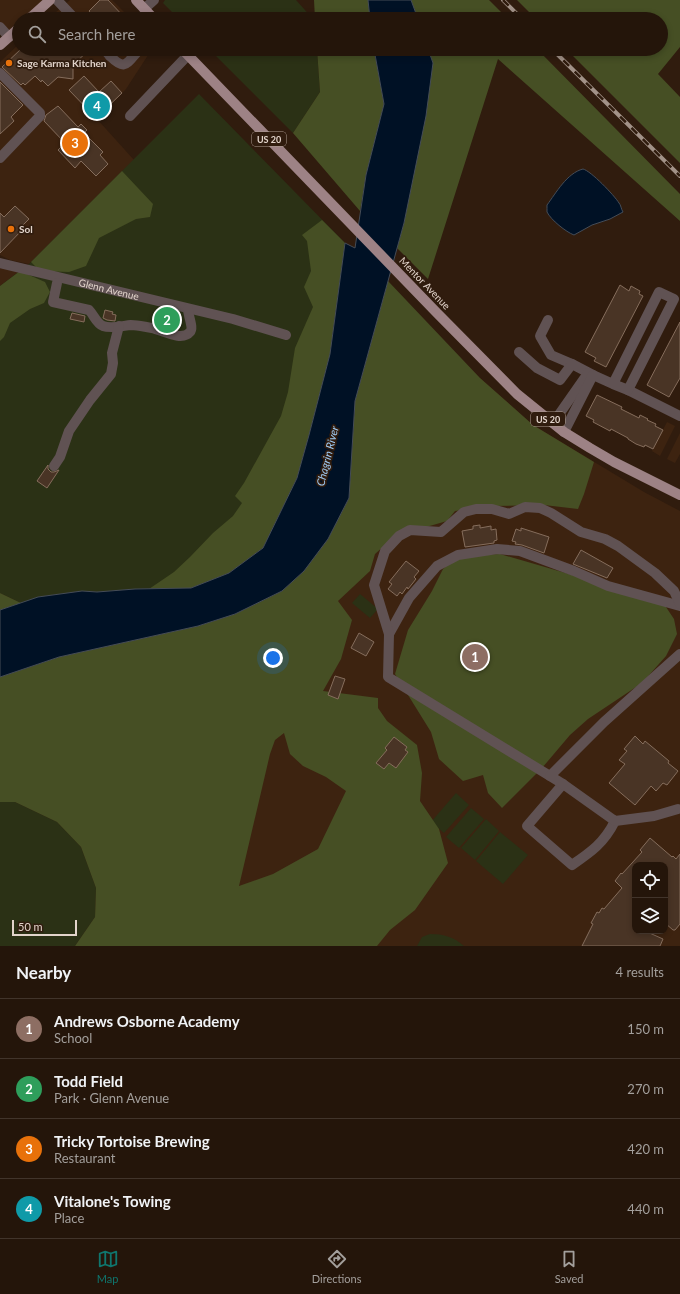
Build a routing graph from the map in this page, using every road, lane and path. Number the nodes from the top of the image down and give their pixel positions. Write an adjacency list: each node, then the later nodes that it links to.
1 (50, 0): 6 (main road)
2 (57, 0): 7 (street)
3 (136, 0): 5 (main road)
4 (154, 0): 5 (street)
5 (144, 9): 8 (main road)
6 (37, 12)
7 (68, 12)
8 (147, 12)
9 (0, 27): 10 (street)
10 (10, 37): 11 (main road)
11 (0, 46)
12 (113, 56): 13 (street)
13 (133, 56)
14 (182, 56): 17 (street)
15 (189, 56): 32 (main road, Mentor Avenue / US 20)
16 (0, 73): 18 (street)
17 (130, 116)
18 (0, 158)
19 (0, 263): 22 (street, Glenn Avenue)
20 (57, 283): 24 (street)
21 (677, 301): 29 (street); 30 (street)
22 (188, 309): 24 (street); 25 (street, Glenn Avenue)
23 (548, 320): 27 (street)
24 (119, 326): 34 (street)
25 (286, 335)
26 (519, 352): 27 (street)
27 (572, 364): 28 (street)
28 (591, 374): 29 (street); 32 (street); 33 (street)
29 (613, 384): 30 (street)
30 (628, 390): 31 (street)
31 (680, 416)
32 (553, 423): 33 (main road, Mentor Avenue / US 20)
33 (564, 432): 35 (main road, Mentor Avenue / US 20)
34 (54, 466)
35 (680, 495)
36 (680, 605): 37 (street); 37 (street)
37 (389, 634): 39 (street)
38 (680, 654): 39 (street)
39 (550, 776): 40 (street)
40 (563, 784): 42 (street); 42 (street)
41 (678, 809): 42 (street)
42 (615, 821)

